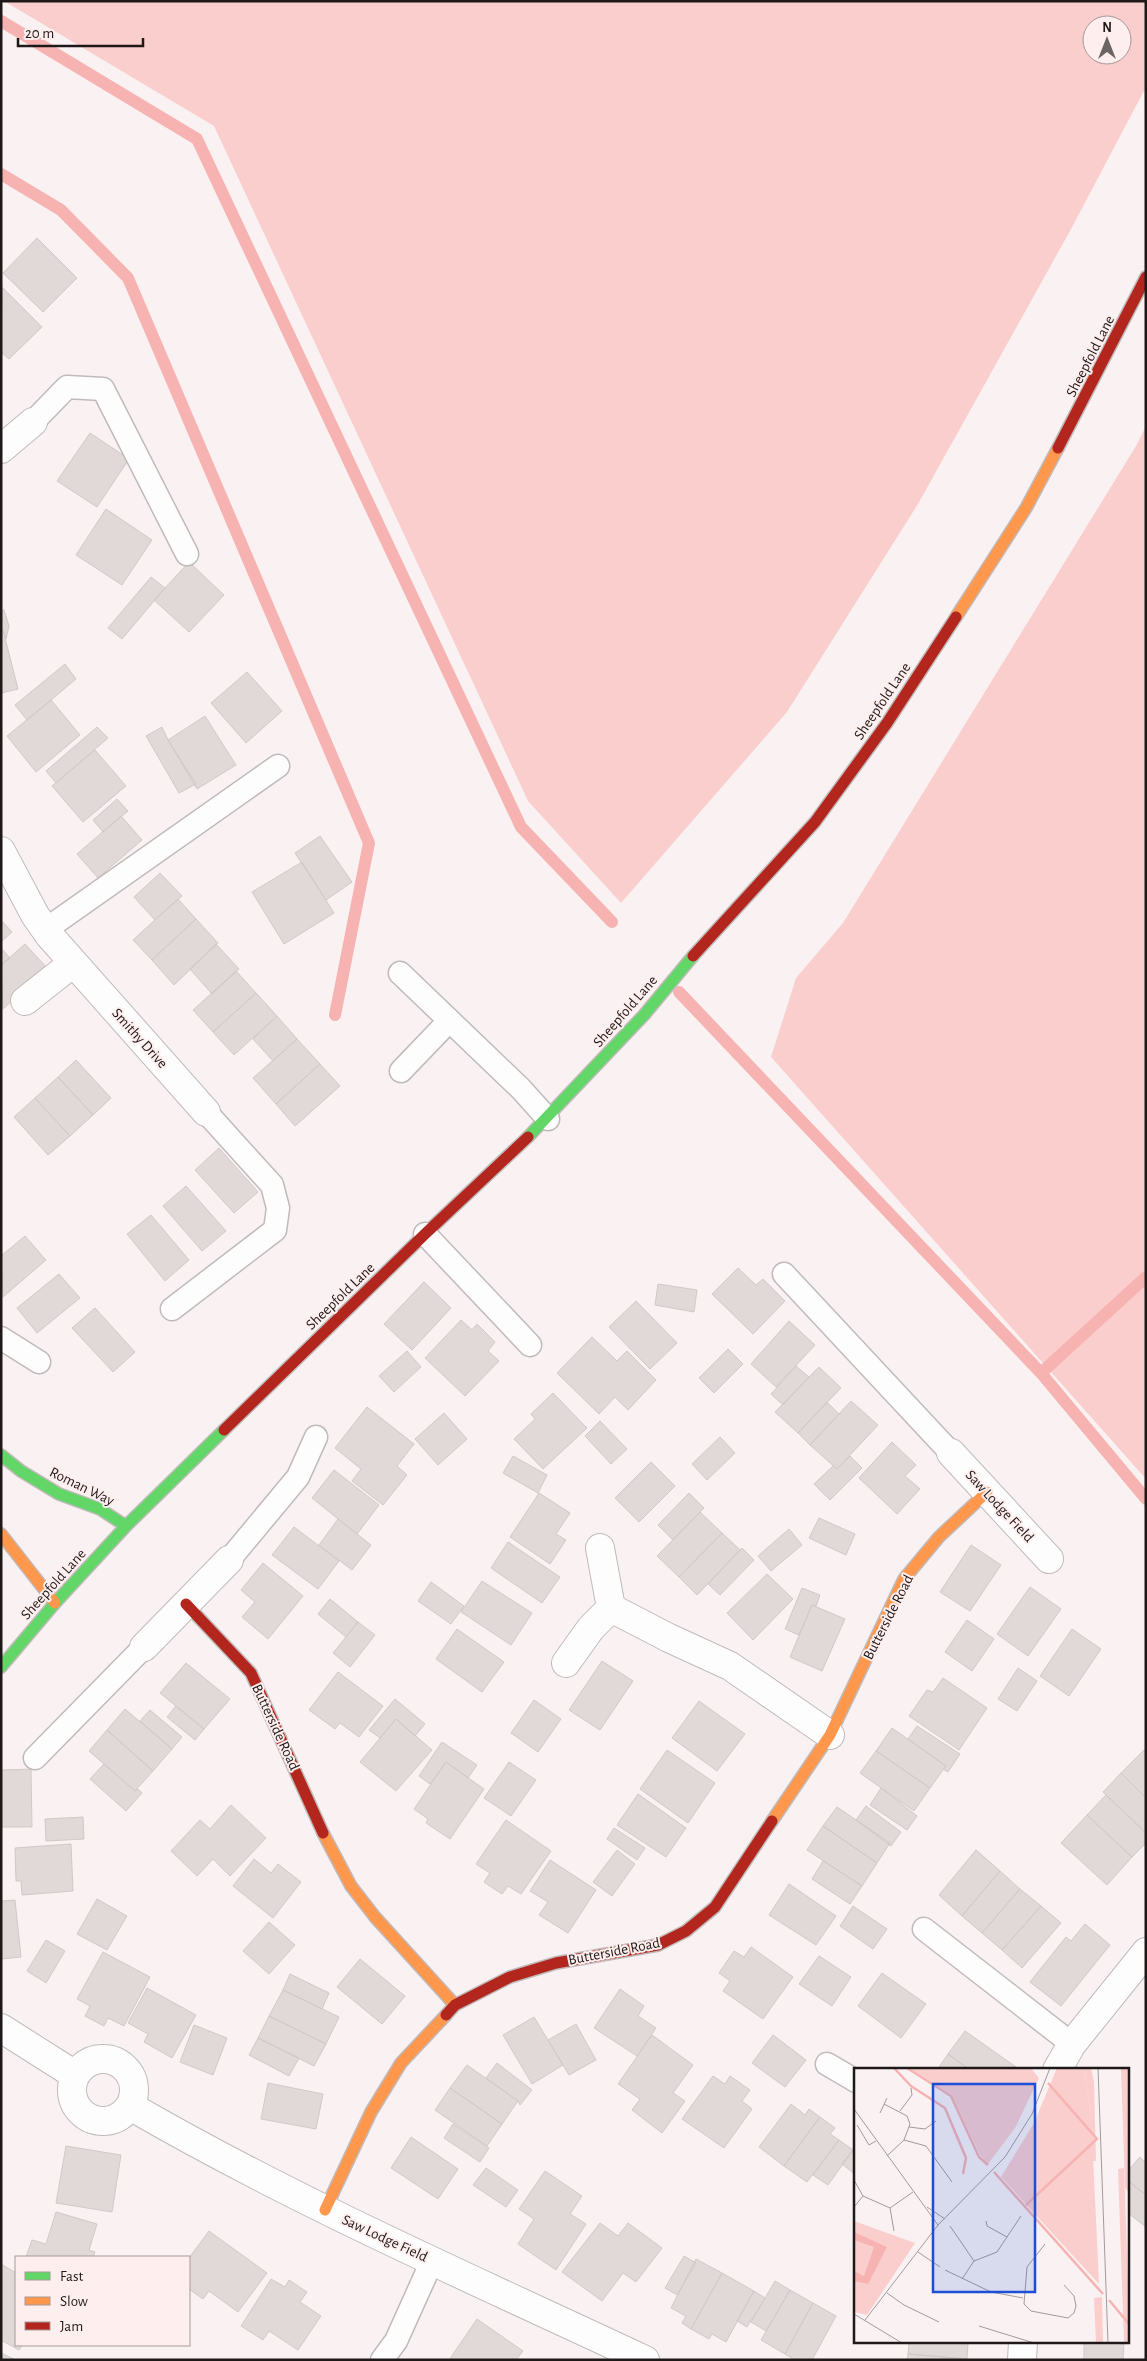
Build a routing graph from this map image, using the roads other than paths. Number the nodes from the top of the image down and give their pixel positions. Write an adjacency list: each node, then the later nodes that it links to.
1 (1146, 276): 14 (street, Sheepfold Lane)
2 (33, 422): 3 (street); 4 (lane)
3 (1, 449)
4 (187, 554)
5 (278, 766): 7 (lane)
6 (4, 864): 7 (street, Smithy Drive)
7 (45, 930): 8 (street, Smithy Drive)
8 (73, 963): 10 (street); 13 (street, Smithy Drive)
9 (400, 974): 11 (lane)
10 (25, 1001)
11 (449, 1021): 12 (lane); 14 (lane)
12 (401, 1070)
13 (206, 1112): 17 (lane)
14 (548, 1119): 15 (street, Sheepfold Lane)
15 (425, 1234): 19 (lane); 25 (street, Sheepfold Lane)
16 (784, 1274): 22 (lane)
17 (172, 1309)
18 (1, 1338): 20 (lane)
19 (530, 1345)
20 (39, 1362)
21 (316, 1436): 29 (lane)
22 (951, 1453): 24 (street, Saw Lodge Field)
23 (1, 1455): 25 (street, Roman Way)
24 (987, 1492): 28 (street, Saw Lodge Field); 36 (street, Butterside Road)
25 (126, 1526): 30 (street, Sheepfold Lane)
26 (1, 1534): 30 (street)
27 (600, 1548): 32 (street)
28 (1049, 1558)
29 (229, 1560): 31 (street)
30 (55, 1603): 35 (street, Sheepfold Lane)
31 (186, 1604): 33 (street); 40 (street, Butterside Road)
32 (611, 1608): 34 (street); 36 (street)
33 (144, 1647): 37 (lane)
34 (566, 1663)
35 (1, 1667)
36 (830, 1735): 40 (street, Butterside Road)
37 (36, 1758)
38 (924, 1929): 42 (lane)
39 (1146, 1952): 42 (street)
40 (455, 2005): 48 (street, Butterside Road)
41 (1, 2028): 45 (street)
42 (1072, 2044): 44 (street)
43 (827, 2064): 46 (lane)
44 (1058, 2068)
45 (75, 2075): 47 (street); 47 (street)
46 (854, 2079)
47 (130, 2106): 48 (street, Saw Lodge Field)
48 (325, 2210): 49 (street, Saw Lodge Field)
49 (432, 2261): 51 (lane); 52 (street, Saw Lodge Field)
50 (1023, 2344): 53 (street)
51 (382, 2360)
52 (645, 2360)
53 (1022, 2360)

